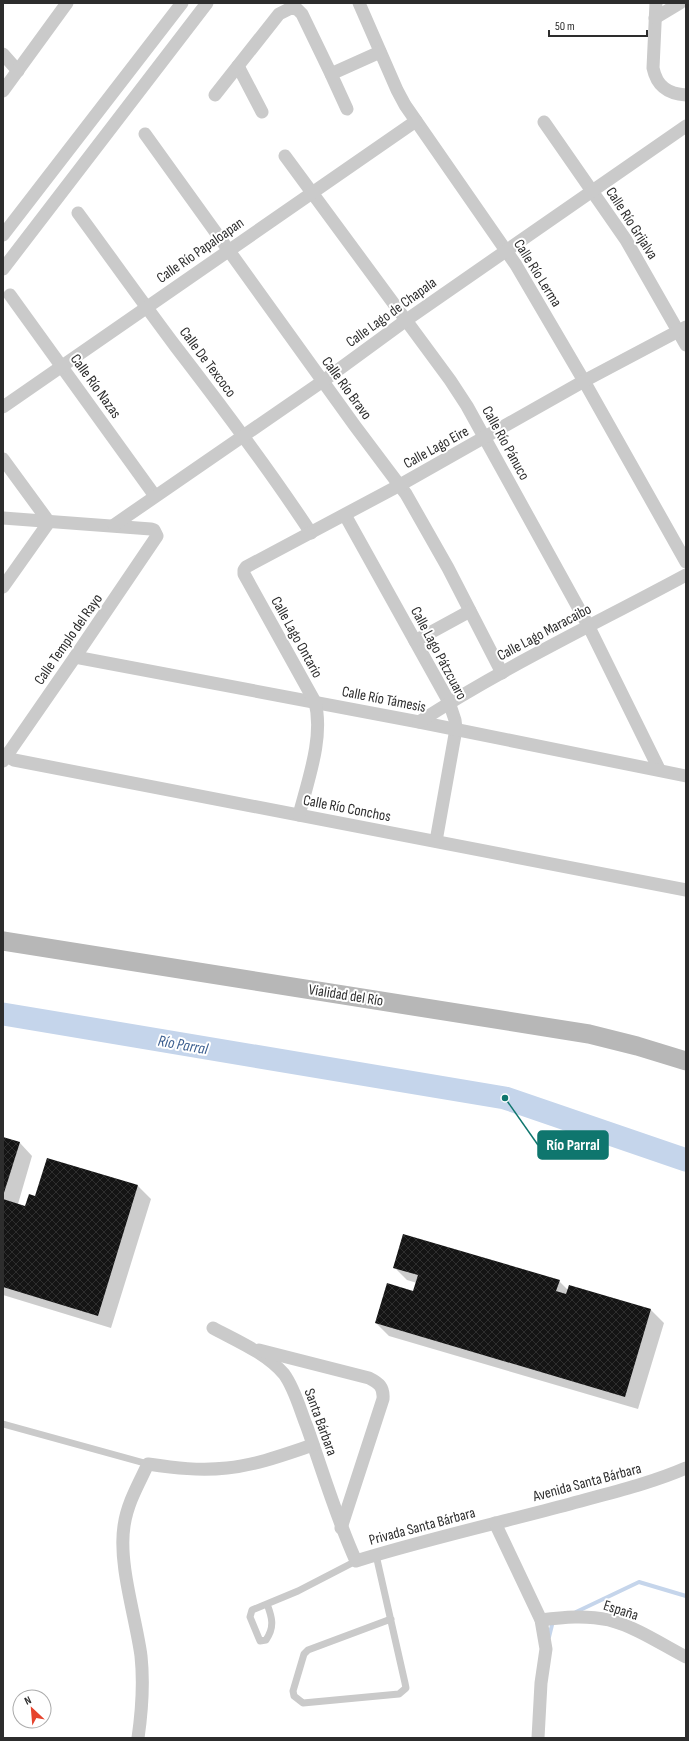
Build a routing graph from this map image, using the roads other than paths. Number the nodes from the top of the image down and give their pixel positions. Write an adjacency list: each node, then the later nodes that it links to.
1 (67, 3): 11 (street)
2 (182, 3): 26 (street)
3 (207, 3): 29 (street)
4 (359, 3): 8 (street, Calle Río Lerma)
5 (656, 3): 7 (street)
6 (680, 3): 7 (street)
7 (655, 18): 15 (street)
8 (380, 52): 12 (street); 18 (street, Calle Río Lerma)
9 (3, 54): 11 (street)
10 (238, 66): 12 (street); 14 (street); 17 (street)
11 (18, 71): 13 (street)
12 (331, 74): 16 (street)
13 (3, 91)
14 (215, 95)
15 (686, 95)
16 (347, 109)
17 (262, 112)
18 (416, 121): 24 (street, Calle Río Papaloapan); 28 (street, Calle Río Lerma)
19 (544, 122): 23 (street, Calle Río Grijalva)
20 (686, 126): 23 (street, Calle Lago de Chapala)
21 (145, 134): 27 (street, Calle Río Bravo)
22 (285, 156): 24 (street, Calle Río Pánuco)
23 (592, 191): 28 (street, Calle Lago de Chapala); 33 (street, Calle Río Grijalva)
24 (311, 193): 27 (street, Calle Río Papaloapan); 32 (street, Calle Río Pánuco)
25 (78, 212): 31 (street, Calle De Texcoco)
26 (3, 235)
27 (228, 250): 31 (street, Calle Río Papaloapan); 36 (street, Calle Río Bravo)
28 (506, 250): 32 (street, Calle Lago de Chapala); 37 (street, Calle Río Lerma)
29 (3, 269)
30 (10, 295): 35 (street, Calle Río Nazas)
31 (146, 306): 35 (street, Calle Río Papaloapan); 39 (street, Calle De Texcoco)
32 (405, 321): 36 (street, Calle Lago de Chapala); 40 (street, Calle Río Pánuco)
33 (682, 329): 34 (street, Calle Río Grijalva); 37 (street, Calle Lago Eire)
34 (686, 345)
35 (62, 365): 38 (street, Calle Río Papaloapan); 43 (street, Calle Río Nazas)
36 (323, 381): 39 (street, Calle Lago de Chapala); 42 (street, Calle Río Bravo)
37 (584, 381): 40 (street, Calle Lago Eire); 49 (street, Calle Río Lerma)
38 (3, 407)
39 (244, 436): 43 (street, Calle Lago de Chapala); 48 (street, Calle De Texcoco)
40 (485, 438): 42 (street, Calle Lago Eire); 54 (street, Calle Río Pánuco)
41 (3, 459): 46 (street)
42 (400, 485): 44 (street, Calle Lago Eire); 53 (street, Calle Río Bravo)
43 (155, 496): 47 (street, Calle Lago de Chapala)
44 (345, 515): 48 (street, Calle Lago Eire); 55 (street, Calle Lago Pátzcuaro)
45 (3, 518): 46 (street)
46 (48, 522): 47 (street); 52 (street)
47 (114, 525): 56 (street, Calle Templo del Rayo)
48 (312, 533): 50 (street, Calle Lago Eire)
49 (686, 562)
50 (244, 570): 58 (street, Calle Lago Ontario)
51 (686, 575): 54 (street, Calle Lago Maracaibo)
52 (3, 587)
53 (470, 611): 55 (street); 57 (street, Calle Río Bravo)
54 (589, 627): 57 (street, Calle Lago Maracaibo); 63 (street, Calle Río Pánuco)
55 (415, 641): 59 (street, Calle Lago Pátzcuaro)
56 (76, 657): 58 (street, Calle Río Támesis); 62 (street, Calle Templo del Rayo)
57 (502, 673): 59 (street, Calle Lago Maracaibo)
58 (315, 702): 60 (street, Calle Río Támesis); 65 (street, Calle Lago Ontario)
59 (449, 702): 60 (street, Calle Lago Maracaibo); 61 (street, Calle Lago Pátzcuaro)
60 (419, 722): 61 (street, Calle Río Támesis)
61 (456, 729): 63 (street, Calle Río Támesis); 66 (street, Calle Lago Pátzcuaro)
62 (4, 757): 65 (street, Calle Río Conchos)
63 (658, 769): 64 (street, Calle Río Támesis)
64 (686, 776)
65 (299, 815): 66 (street, Calle Río Conchos)
66 (436, 841): 67 (street, Calle Río Conchos)
67 (686, 890)
68 (3, 941): 69 (main road, Vialidad del Río)
69 (686, 1061)
70 (213, 1328): 71 (street, Santa Bárbara)
71 (250, 1348): 73 (street, Santa Bárbara); 77 (street)
72 (3, 1424): 74 (lane)
73 (313, 1445): 74 (street); 77 (street, Santa Bárbara)
74 (148, 1464): 84 (street)
75 (686, 1468): 76 (street, Avenida Santa Bárbara)
76 (495, 1523): 78 (street, Privada Santa Bárbara); 82 (street)
77 (341, 1528): 79 (street, Santa Bárbara)
78 (376, 1555): 79 (street, Privada Santa Bárbara); 81 (lane)
79 (356, 1561): 80 (lane)
80 (267, 1604): 80 (lane)
81 (391, 1619): 81 (lane)
82 (541, 1620): 83 (street, España); 85 (street)
83 (686, 1657)
84 (138, 1738)
85 (538, 1738)

